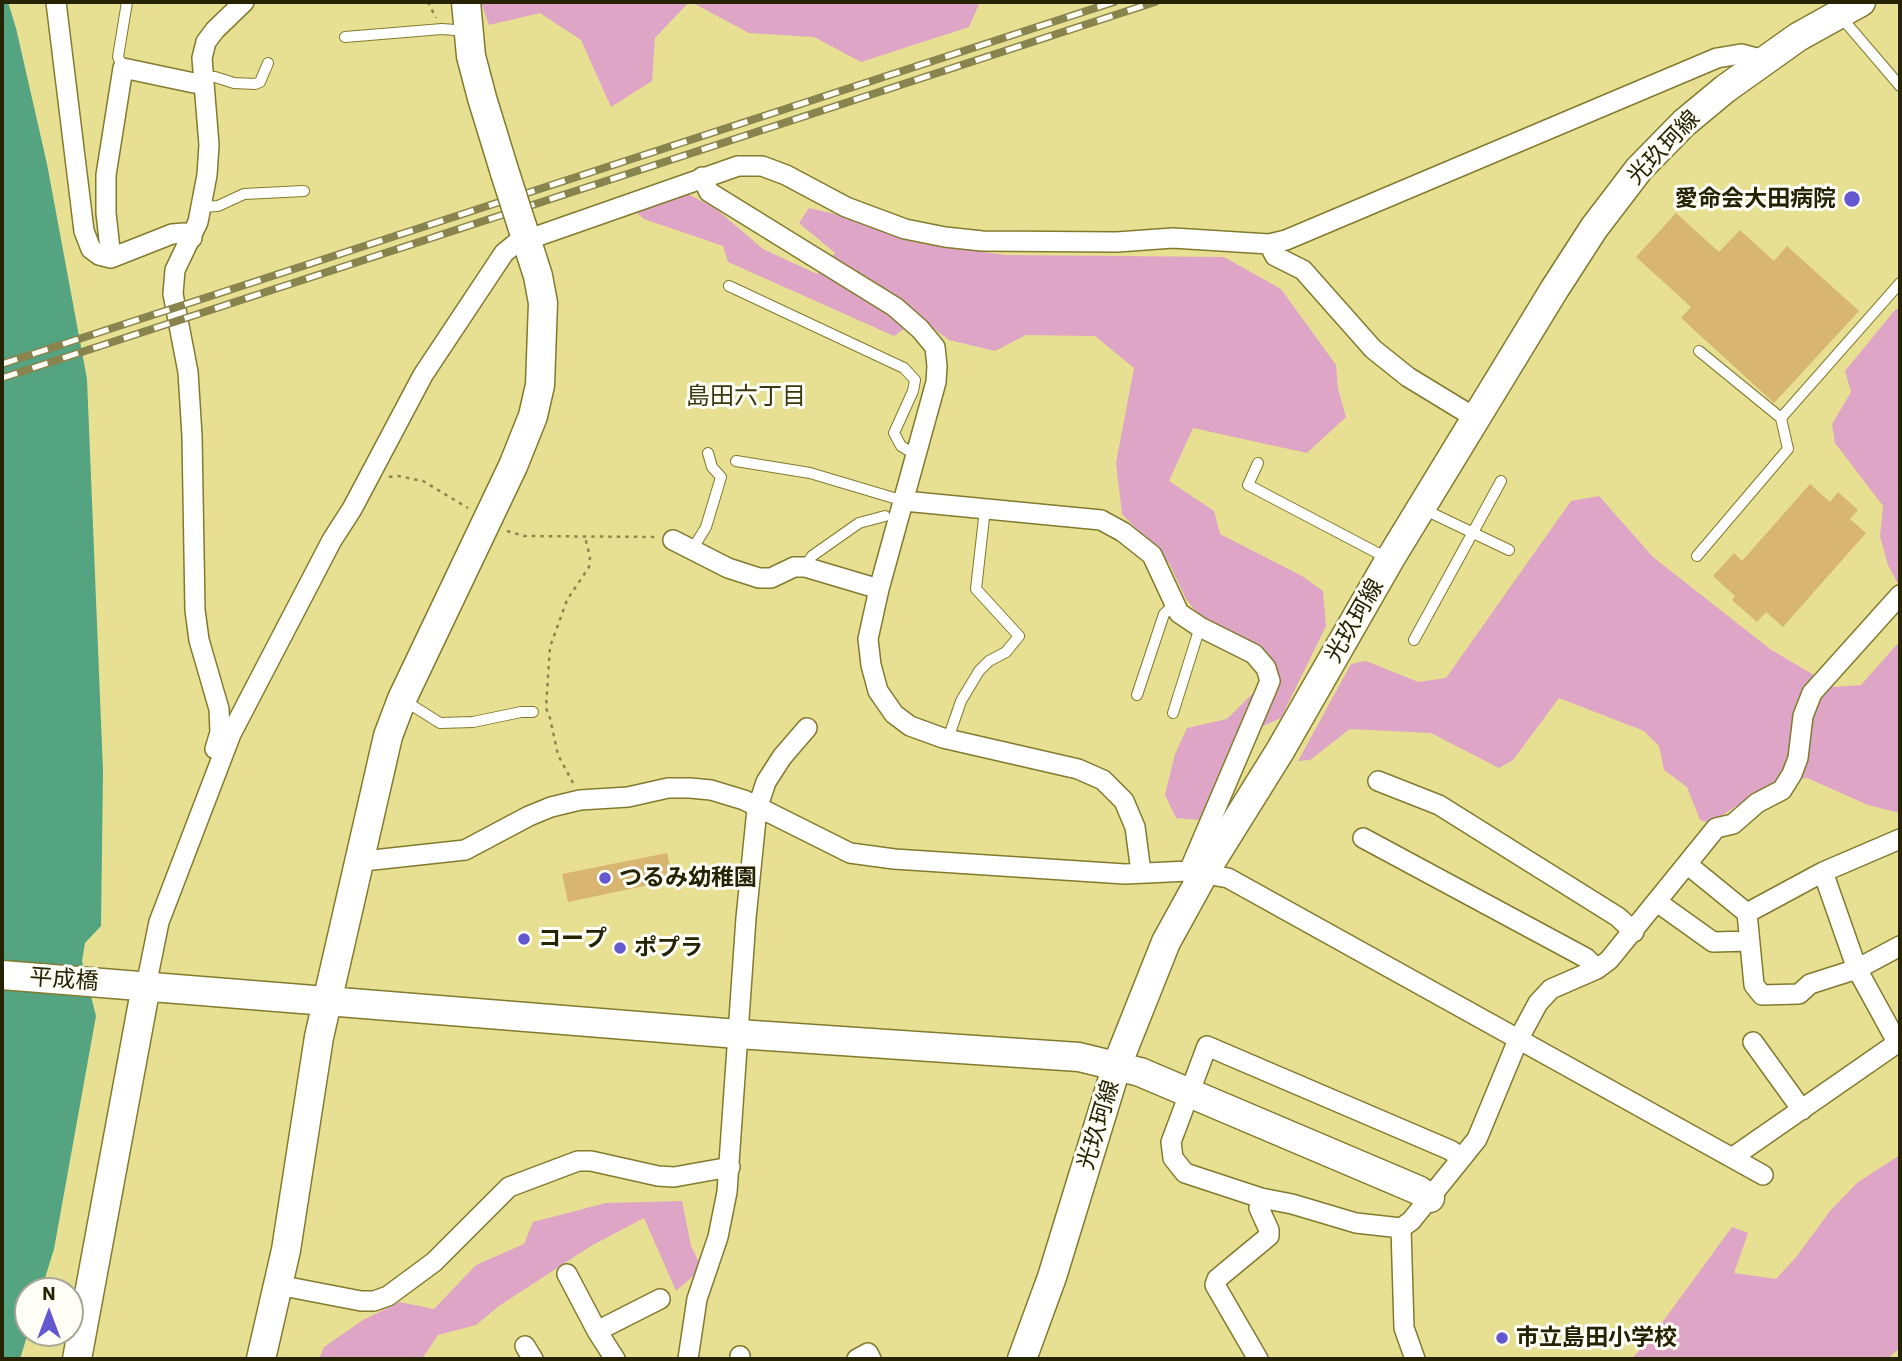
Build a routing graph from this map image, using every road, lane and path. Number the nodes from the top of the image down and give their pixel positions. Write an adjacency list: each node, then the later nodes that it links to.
1 (56, 2): 19 (street)
2 (127, 2): 10 (lane)
3 (466, 2): 6 (street)
4 (240, 4): 11 (street)
5 (1849, 8): 8 (street, 光玖珂線); 12 (lane)
6 (467, 31): 7 (lane); 16 (street, bridge)
7 (345, 37)
8 (1764, 60): 18 (street); 23 (street, 光玖珂線)
9 (268, 63): 11 (lane)
10 (123, 68): 11 (street); 19 (street)
11 (203, 80): 15 (street)
12 (1900, 86)
13 (702, 177): 16 (street); 18 (street); 26 (street)
14 (304, 191): 15 (lane)
15 (201, 207): 17 (street)
16 (524, 232): 29 (street); 35 (street)
17 (192, 239): 19 (street); 55 (street)
18 (1269, 244): 23 (street)
19 (111, 258)
20 (1900, 282): 24 (lane)
21 (729, 286): 26 (lane)
22 (1699, 351): 24 (lane)
23 (1476, 418): 33 (street, 光玖珂線)
24 (1781, 418): 41 (lane)
25 (708, 453): 39 (lane)
26 (917, 455): 31 (street)
27 (736, 461): 31 (lane)
28 (1258, 463): 42 (lane)
29 (368, 479): 35 (path); 55 (street)
30 (1501, 481): 36 (lane)
31 (905, 501): 32 (street); 44 (street)
32 (985, 509): 46 (street); 54 (lane)
33 (1422, 509): 36 (lane); 42 (street, 光玖珂線)
34 (885, 516): 43 (lane)
35 (486, 521): 37 (path); 50 (street)
36 (1472, 532): 40 (lane); 48 (lane)
37 (585, 537): 38 (path); 57 (path)
38 (673, 540): 39 (street)
39 (692, 550): 43 (street)
40 (1509, 550)
41 (1697, 556)
42 (1390, 559): 64 (street, 光玖珂線)
43 (805, 567): 44 (street)
44 (879, 589): 54 (street)
45 (1900, 595): 62 (street)
46 (1174, 605): 47 (street); 49 (lane)
47 (1199, 627): 52 (lane); 64 (street)
48 (1414, 640)
49 (1137, 695)
50 (402, 699): 51 (lane); 61 (street)
51 (533, 712)
52 (1173, 713)
53 (807, 728): 58 (street)
54 (948, 740): 63 (street)
55 (214, 774): 74 (street)
56 (1378, 781): 68 (street)
57 (580, 800): 58 (street); 61 (street)
58 (757, 809): 63 (street); 76 (street)
59 (1363, 838): 71 (street)
60 (1900, 839): 65 (street)
61 (360, 858): 75 (street)
62 (1688, 865): 66 (street); 67 (street)
63 (1140, 872): 64 (street)
64 (1197, 872): 77 (street); 80 (street, 光玖珂線)
65 (1823, 872): 67 (street); 72 (street)
66 (1657, 902): 68 (street); 69 (street)
67 (1747, 913): 69 (street)
68 (1634, 932): 71 (street)
69 (1749, 941): 72 (street)
70 (1900, 946): 72 (street)
71 (1597, 969): 77 (street)
72 (1857, 969): 79 (street)
73 (2, 975): 74 (street, 平成橋)
74 (136, 985): 75 (street, 平成橋); 94 (street)
75 (326, 1002): 76 (street, 平成橋); 91 (street)
76 (738, 1034): 80 (street, 平成橋); 85 (street)
77 (1518, 1040): 83 (street); 84 (street)
78 (1754, 1042): 82 (street)
79 (1899, 1042): 82 (street)
80 (1117, 1065): 81 (street, 平成橋); 100 (street, 光玖珂線)
81 (1189, 1092): 84 (street); 87 (street); 88 (street, 平成橋)
82 (1802, 1110): 83 (street)
83 (1733, 1157): 86 (street)
84 (1462, 1158): 88 (street)
85 (730, 1167): 91 (street); 97 (street)
86 (1763, 1175)
87 (1261, 1198): 89 (street); 101 (street)
88 (1430, 1198): 89 (street)
89 (1401, 1228): 102 (street)
90 (567, 1274): 93 (street)
91 (278, 1285): 95 (street)
92 (660, 1299): 93 (street)
93 (597, 1331): 96 (street)
94 (77, 1359)
95 (261, 1359)
96 (615, 1359)
97 (688, 1359)
98 (858, 1359): 99 (street)
99 (872, 1359)
100 (1022, 1359)
101 (1258, 1359)
102 (1415, 1359)

